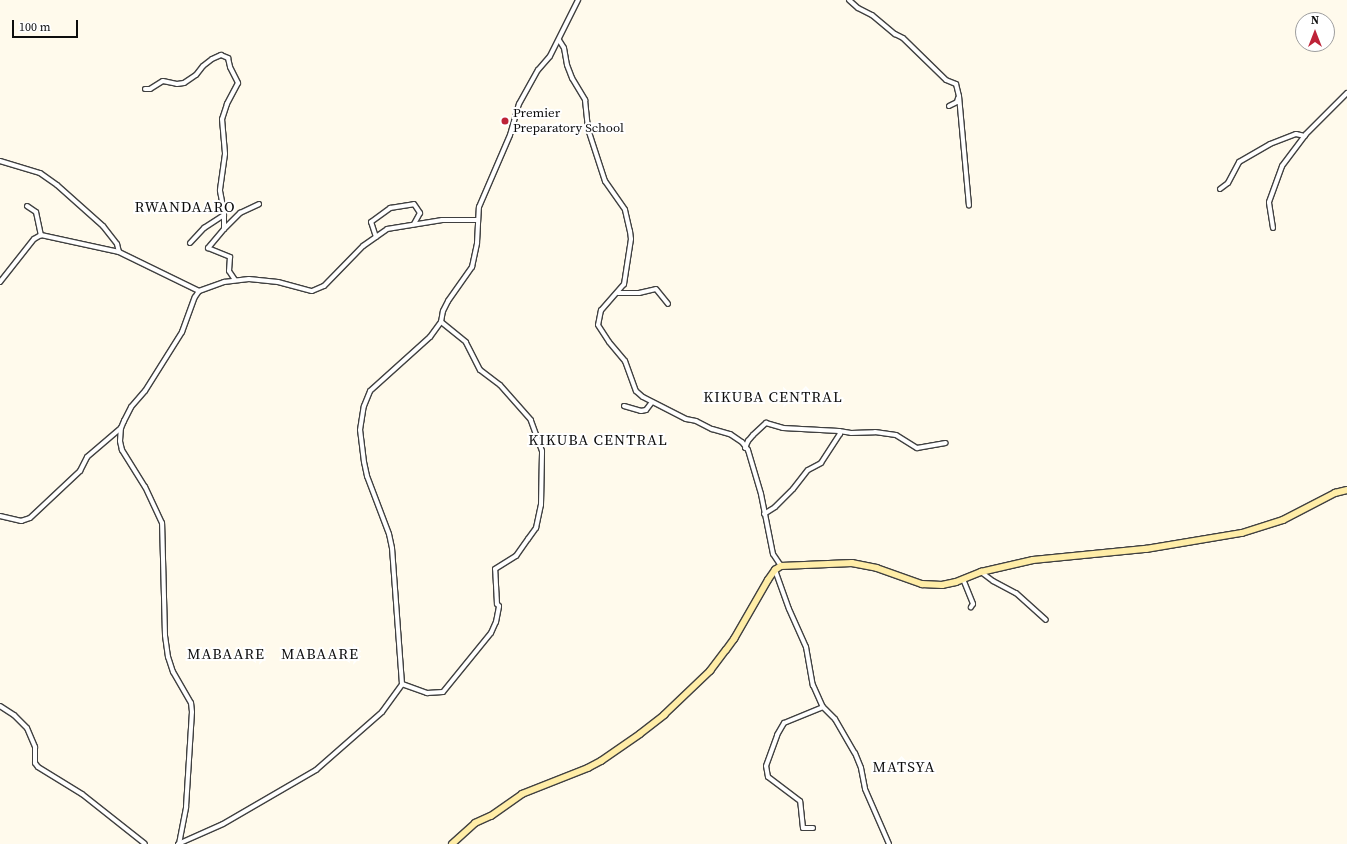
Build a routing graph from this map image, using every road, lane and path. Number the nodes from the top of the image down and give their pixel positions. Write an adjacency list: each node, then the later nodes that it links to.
1 (578, 0): 3 (street)
2 (848, 0): 6 (street)
3 (559, 40): 15 (street); 26 (street)
4 (145, 89): 14 (street)
5 (1347, 93): 8 (street)
6 (959, 96): 7 (street); 13 (street)
7 (949, 106)
8 (1305, 136): 10 (street); 17 (street)
9 (0, 161): 22 (street)
10 (1220, 188)
11 (259, 204): 18 (street)
12 (27, 206): 19 (street)
13 (969, 206)
14 (224, 215): 18 (street); 21 (street)
15 (478, 220): 16 (street); 28 (street)
16 (414, 224): 20 (street); 20 (street)
17 (1273, 228)
18 (224, 229): 23 (street)
19 (41, 235): 22 (street); 24 (street)
20 (376, 237): 23 (street)
21 (190, 243)
22 (119, 252): 25 (street)
23 (234, 280): 25 (street)
24 (0, 282)
25 (199, 291): 31 (street)
26 (617, 293): 27 (street); 29 (street)
27 (668, 304)
28 (441, 322): 44 (street); 44 (street)
29 (652, 402): 30 (street); 34 (street)
30 (624, 406)
31 (121, 428): 37 (street); 49 (street)
32 (839, 431): 33 (street); 34 (street); 36 (street)
33 (946, 443)
34 (746, 448): 36 (street)
35 (1347, 490): 40 (street)
36 (764, 514): 38 (street)
37 (0, 516)
38 (781, 566): 39 (street); 41 (street)
39 (775, 570): 46 (street); 50 (street)
40 (981, 572): 41 (street); 43 (street)
41 (962, 579): 42 (street)
42 (971, 607)
43 (1046, 620)
44 (402, 684): 49 (street)
45 (0, 706): 48 (street)
46 (824, 707): 47 (street); 51 (street)
47 (813, 828)
48 (145, 844)
49 (179, 844)
50 (452, 844)
51 (889, 844)

